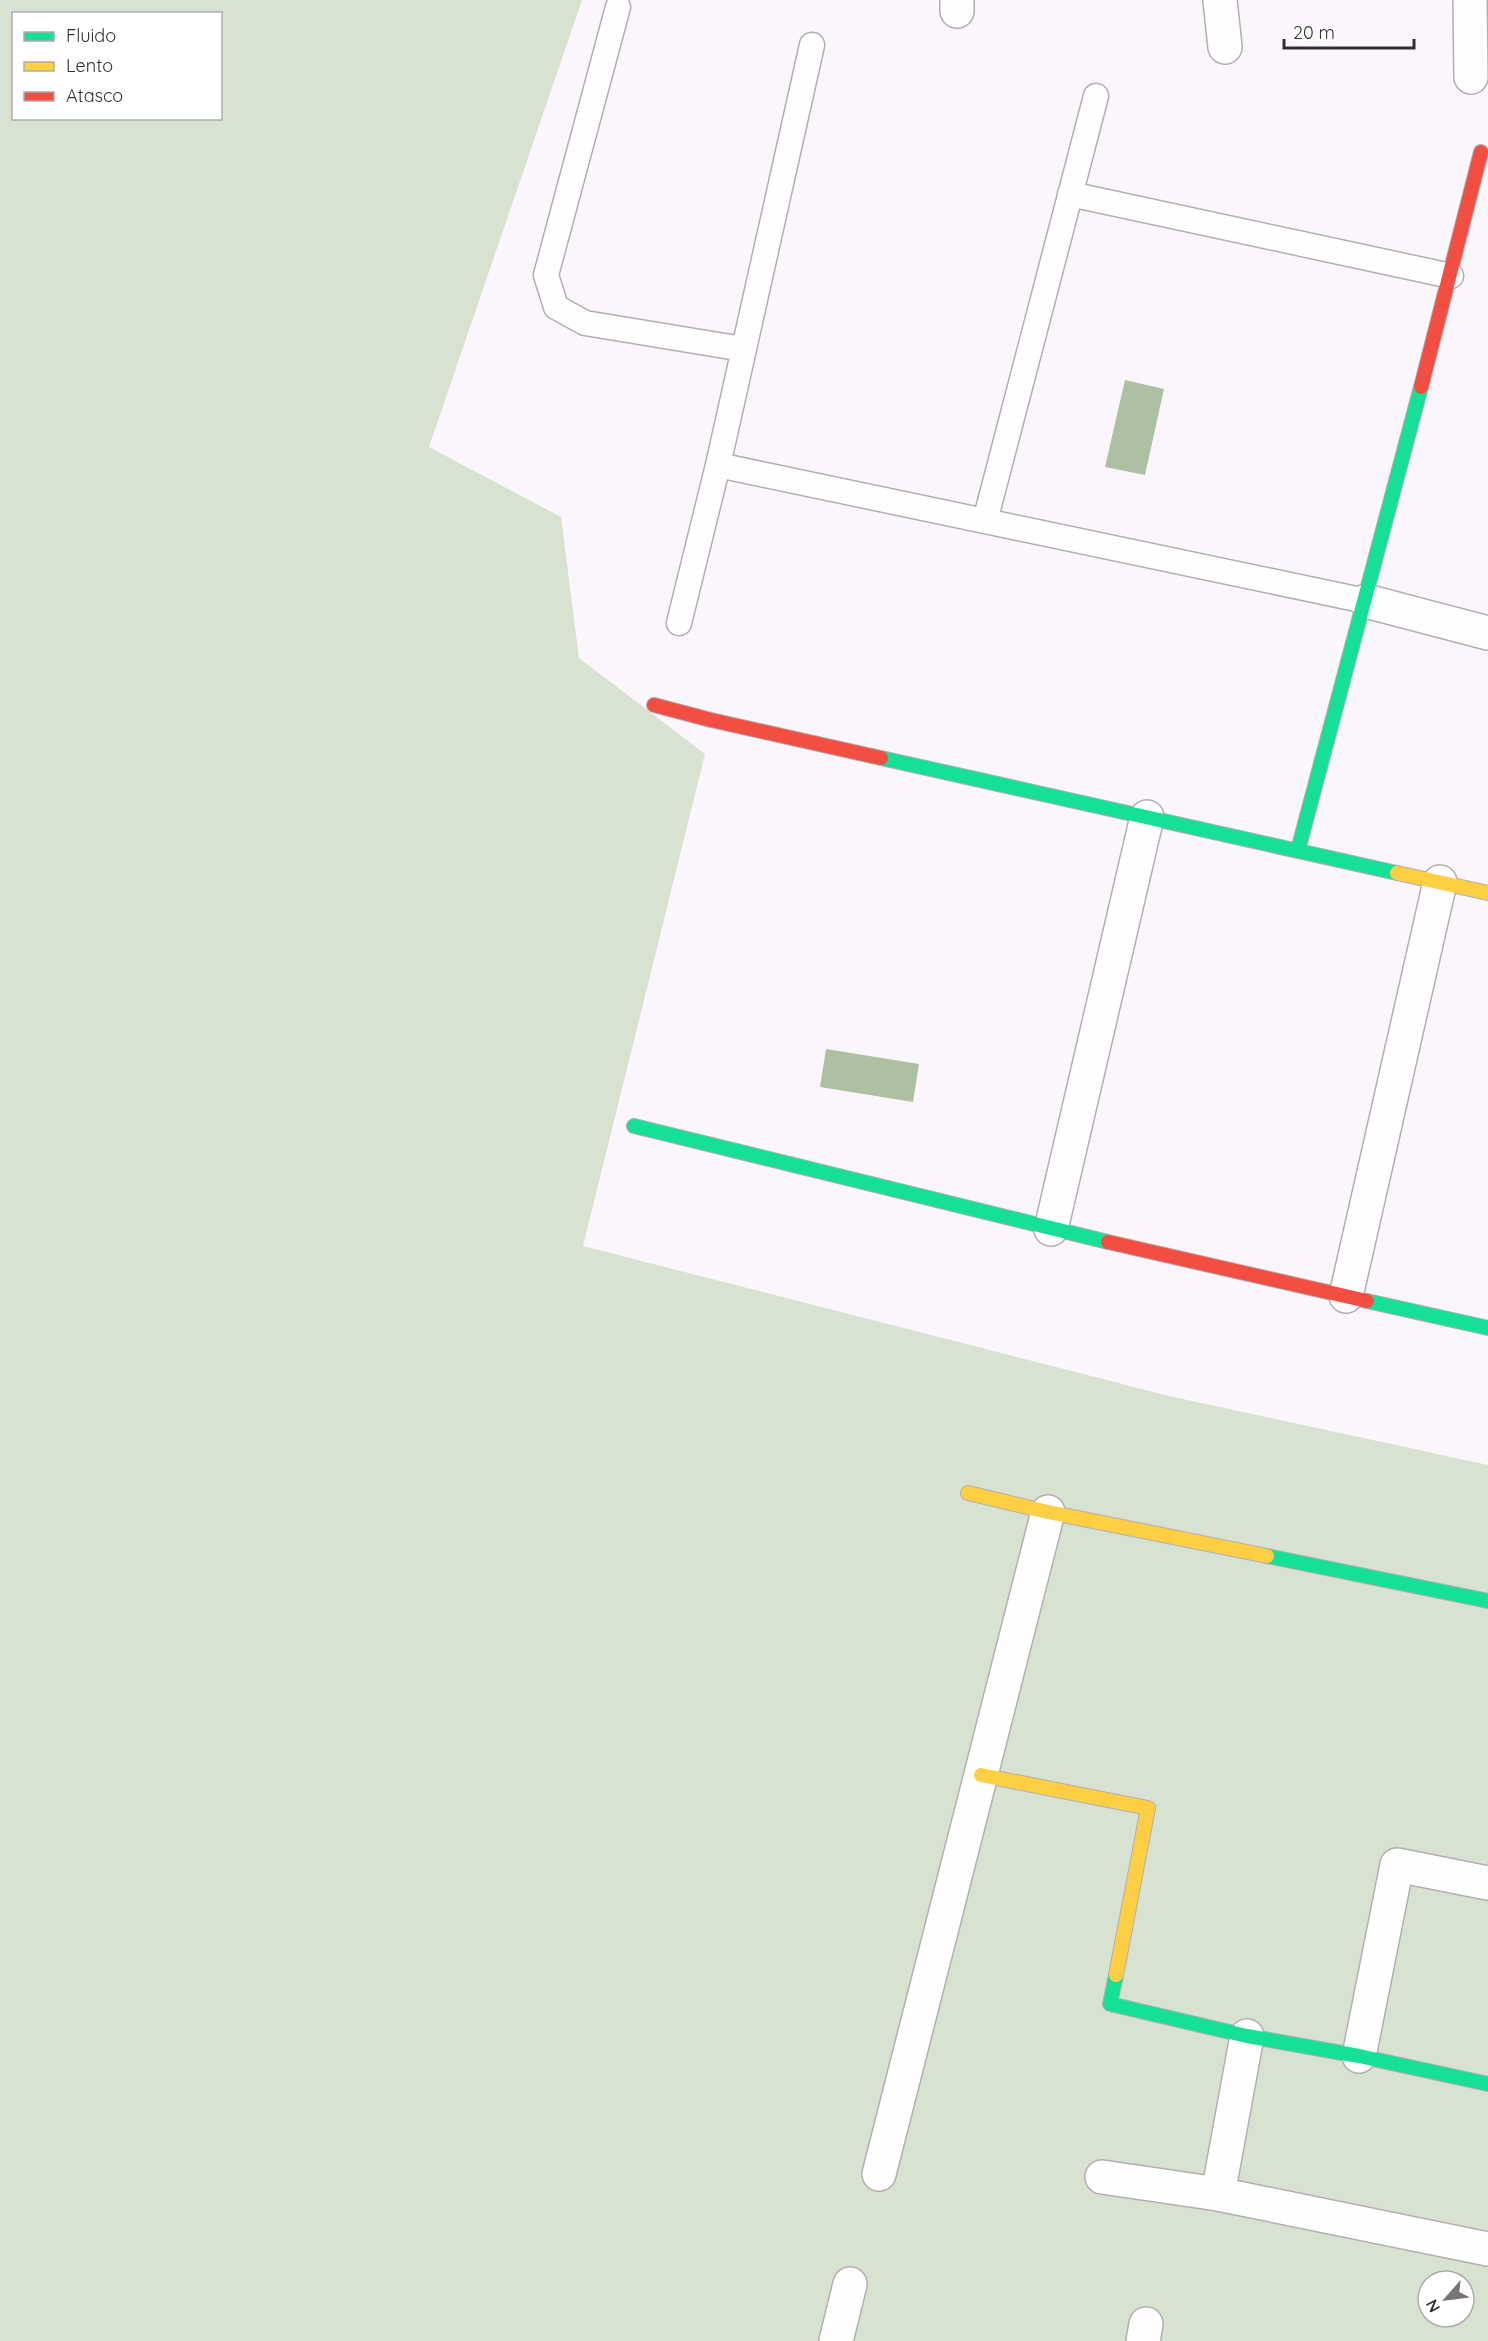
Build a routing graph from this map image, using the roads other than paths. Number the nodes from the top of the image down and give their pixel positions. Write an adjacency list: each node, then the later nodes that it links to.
1 (1220, 0): 5 (street)
2 (1470, 0): 6 (street)
3 (618, 7): 11 (lane)
4 (812, 45): 11 (lane)
5 (1225, 47)
6 (1471, 77)
7 (1096, 96): 9 (lane)
8 (1480, 152): 10 (street)
9 (1070, 194): 10 (lane); 13 (lane)
10 (1451, 276): 14 (street)
11 (743, 349): 12 (lane)
12 (718, 465): 13 (lane); 15 (lane)
13 (985, 521): 14 (lane)
14 (1366, 601): 16 (street); 19 (street)
15 (679, 623)
16 (1488, 633)
17 (654, 705): 18 (street)
18 (1147, 817): 19 (street); 23 (street)
19 (1299, 850): 20 (street)
20 (1440, 882): 21 (street); 24 (street)
21 (1488, 892)
22 (634, 1126): 23 (street)
23 (1052, 1229): 24 (street)
24 (1346, 1296): 25 (street)
25 (1488, 1328)
26 (968, 1493): 27 (street)
27 (1048, 1512): 28 (street); 29 (street)
28 (1488, 1601)
29 (981, 1775): 31 (street); 34 (street)
30 (1488, 1883): 32 (street)
31 (1247, 2036): 32 (street); 36 (street)
32 (1359, 2056): 33 (street)
33 (1488, 2084)
34 (879, 2174)
35 (1102, 2177): 36 (street)
36 (1218, 2194): 37 (street)
37 (1488, 2249)
38 (850, 2284): 39 (street)
39 (836, 2341)

